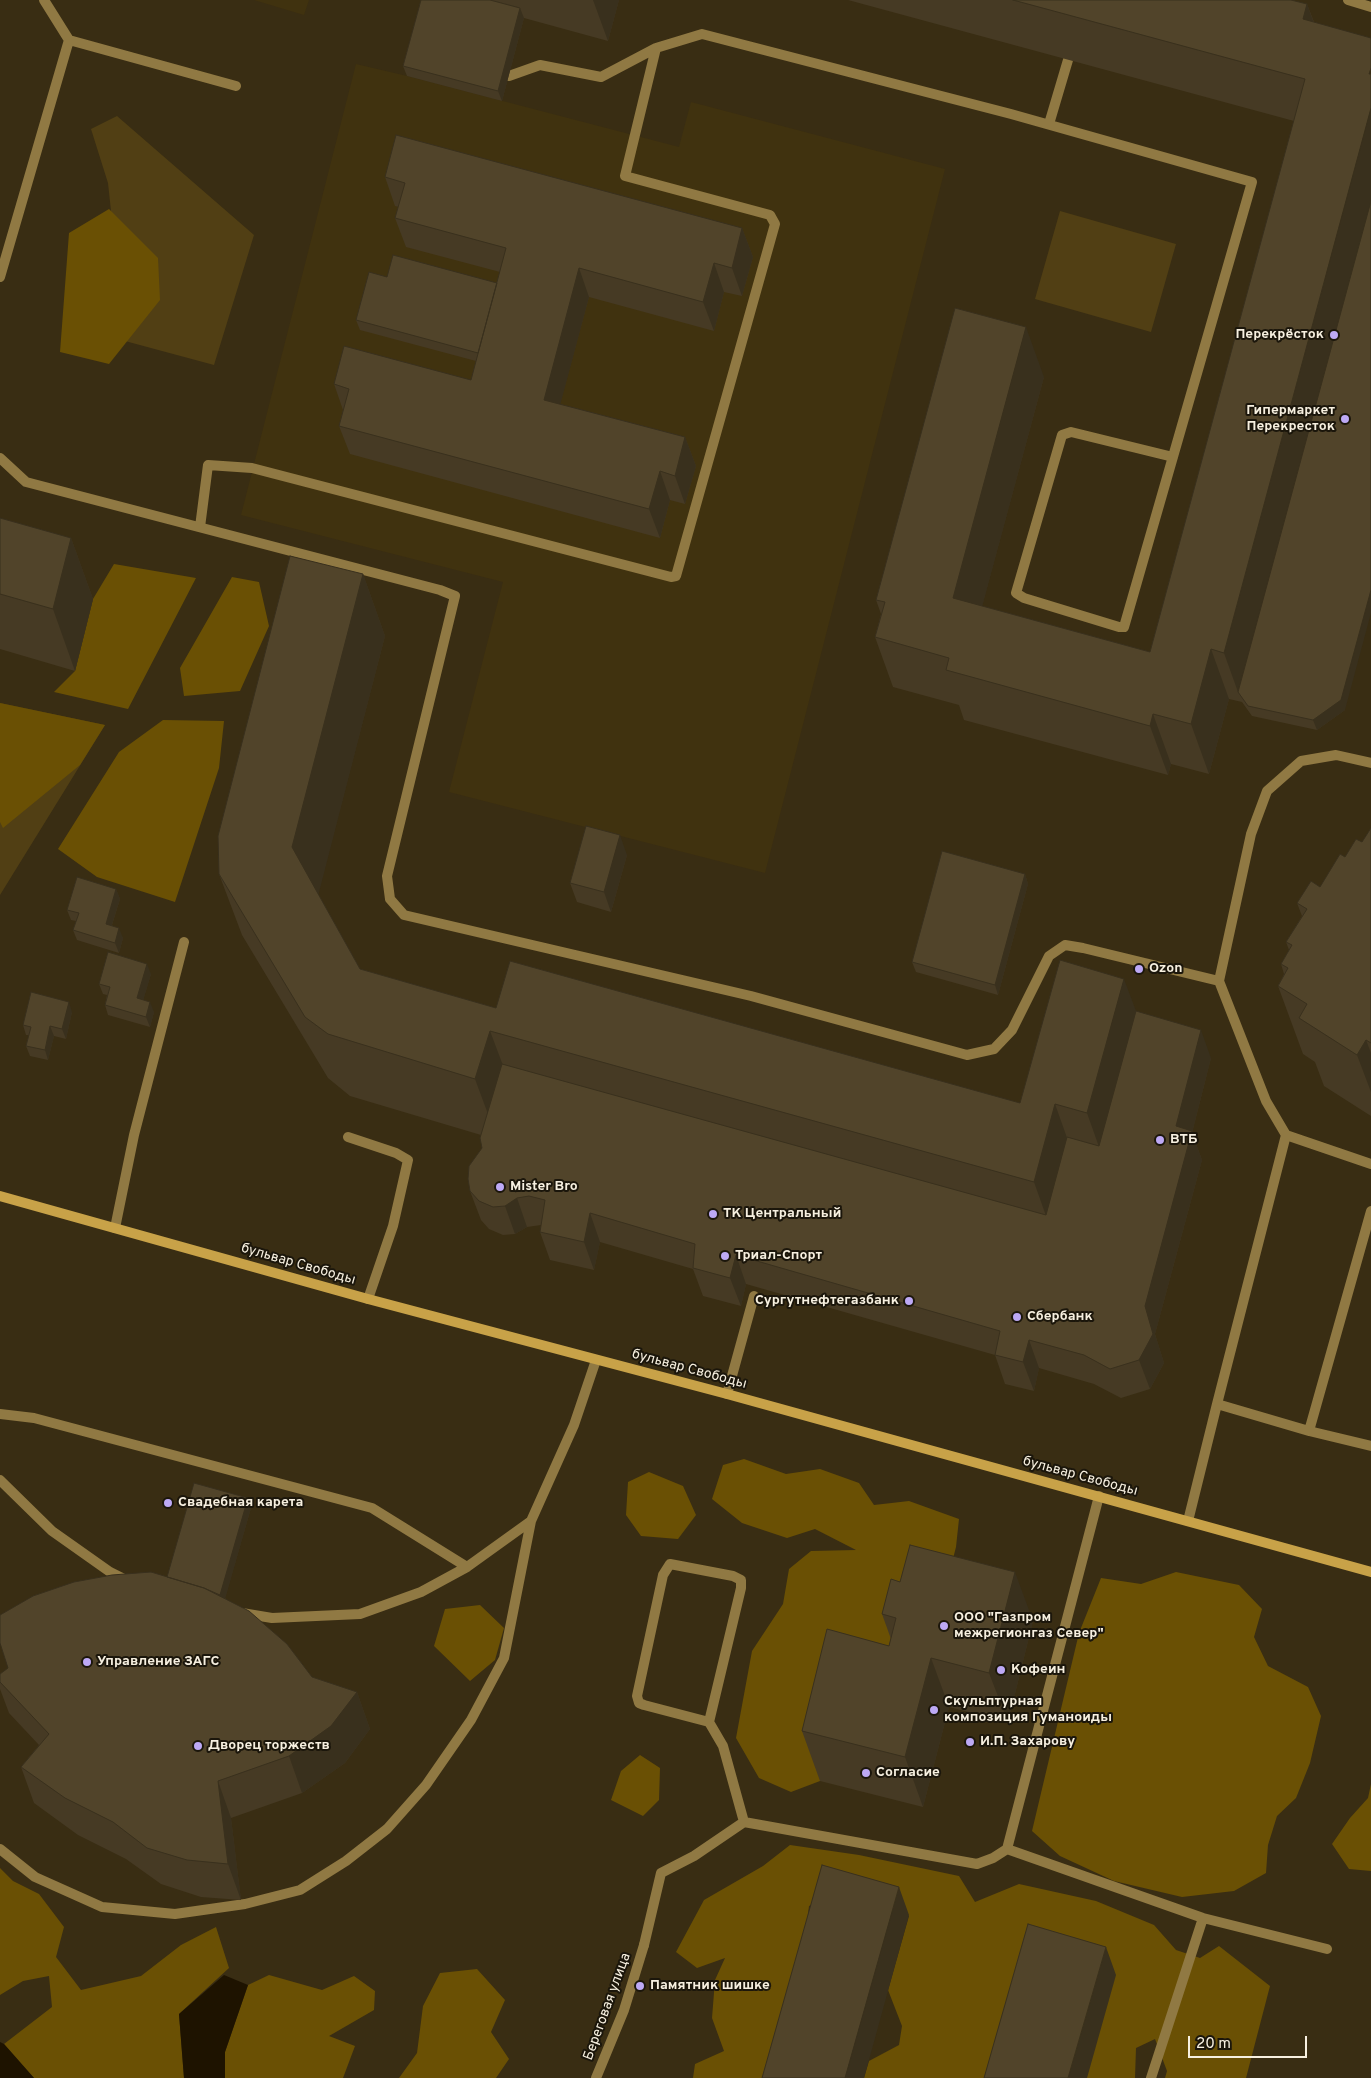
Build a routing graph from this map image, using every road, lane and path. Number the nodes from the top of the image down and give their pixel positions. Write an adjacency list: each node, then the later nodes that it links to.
1 (44, 0): 4 (street)
2 (1348, 0): 3 (street)
3 (1371, 7)
4 (69, 40): 8 (street); 10 (street)
5 (656, 48): 7 (street); 9 (street); 13 (street)
6 (1068, 60): 9 (street)
7 (508, 76)
8 (236, 86)
9 (1049, 124): 11 (street)
10 (0, 277)
11 (1173, 457): 11 (street)
12 (0, 458): 13 (street)
13 (200, 527): 16 (street)
14 (1371, 763): 16 (street)
15 (184, 942): 22 (street)
16 (1219, 981): 17 (street)
17 (1286, 1135): 19 (street); 27 (street)
18 (348, 1138): 24 (street)
19 (1371, 1164)
20 (0, 1196): 22 (main road, бульвар Свободы)
21 (1371, 1211): 29 (street)
22 (115, 1228): 24 (main road, бульвар Свободы)
23 (754, 1296): 26 (street)
24 (368, 1299): 25 (main road, бульвар Свободы)
25 (596, 1360): 26 (main road, бульвар Свободы); 33 (street)
26 (727, 1394): 32 (main road, бульвар Свободы)
27 (1217, 1404): 29 (street); 34 (street)
28 (0, 1414): 35 (street)
29 (1309, 1431): 30 (street)
30 (1371, 1446)
31 (0, 1480): 37 (street)
32 (1099, 1496): 34 (main road, бульвар Свободы); 42 (street)
33 (532, 1521): 35 (street); 41 (street)
34 (1188, 1521): 36 (main road, бульвар Свободы)
35 (467, 1566): 38 (street)
36 (1371, 1572)
37 (135, 1584)
38 (230, 1611)
39 (709, 1722): 39 (street); 40 (street)
40 (744, 1822): 42 (street); 45 (street, Береговая улица)
41 (0, 1849)
42 (1007, 1849): 43 (street)
43 (1203, 1918): 44 (street); 46 (street)
44 (1328, 1949)
45 (596, 2078)
46 (1151, 2078)

